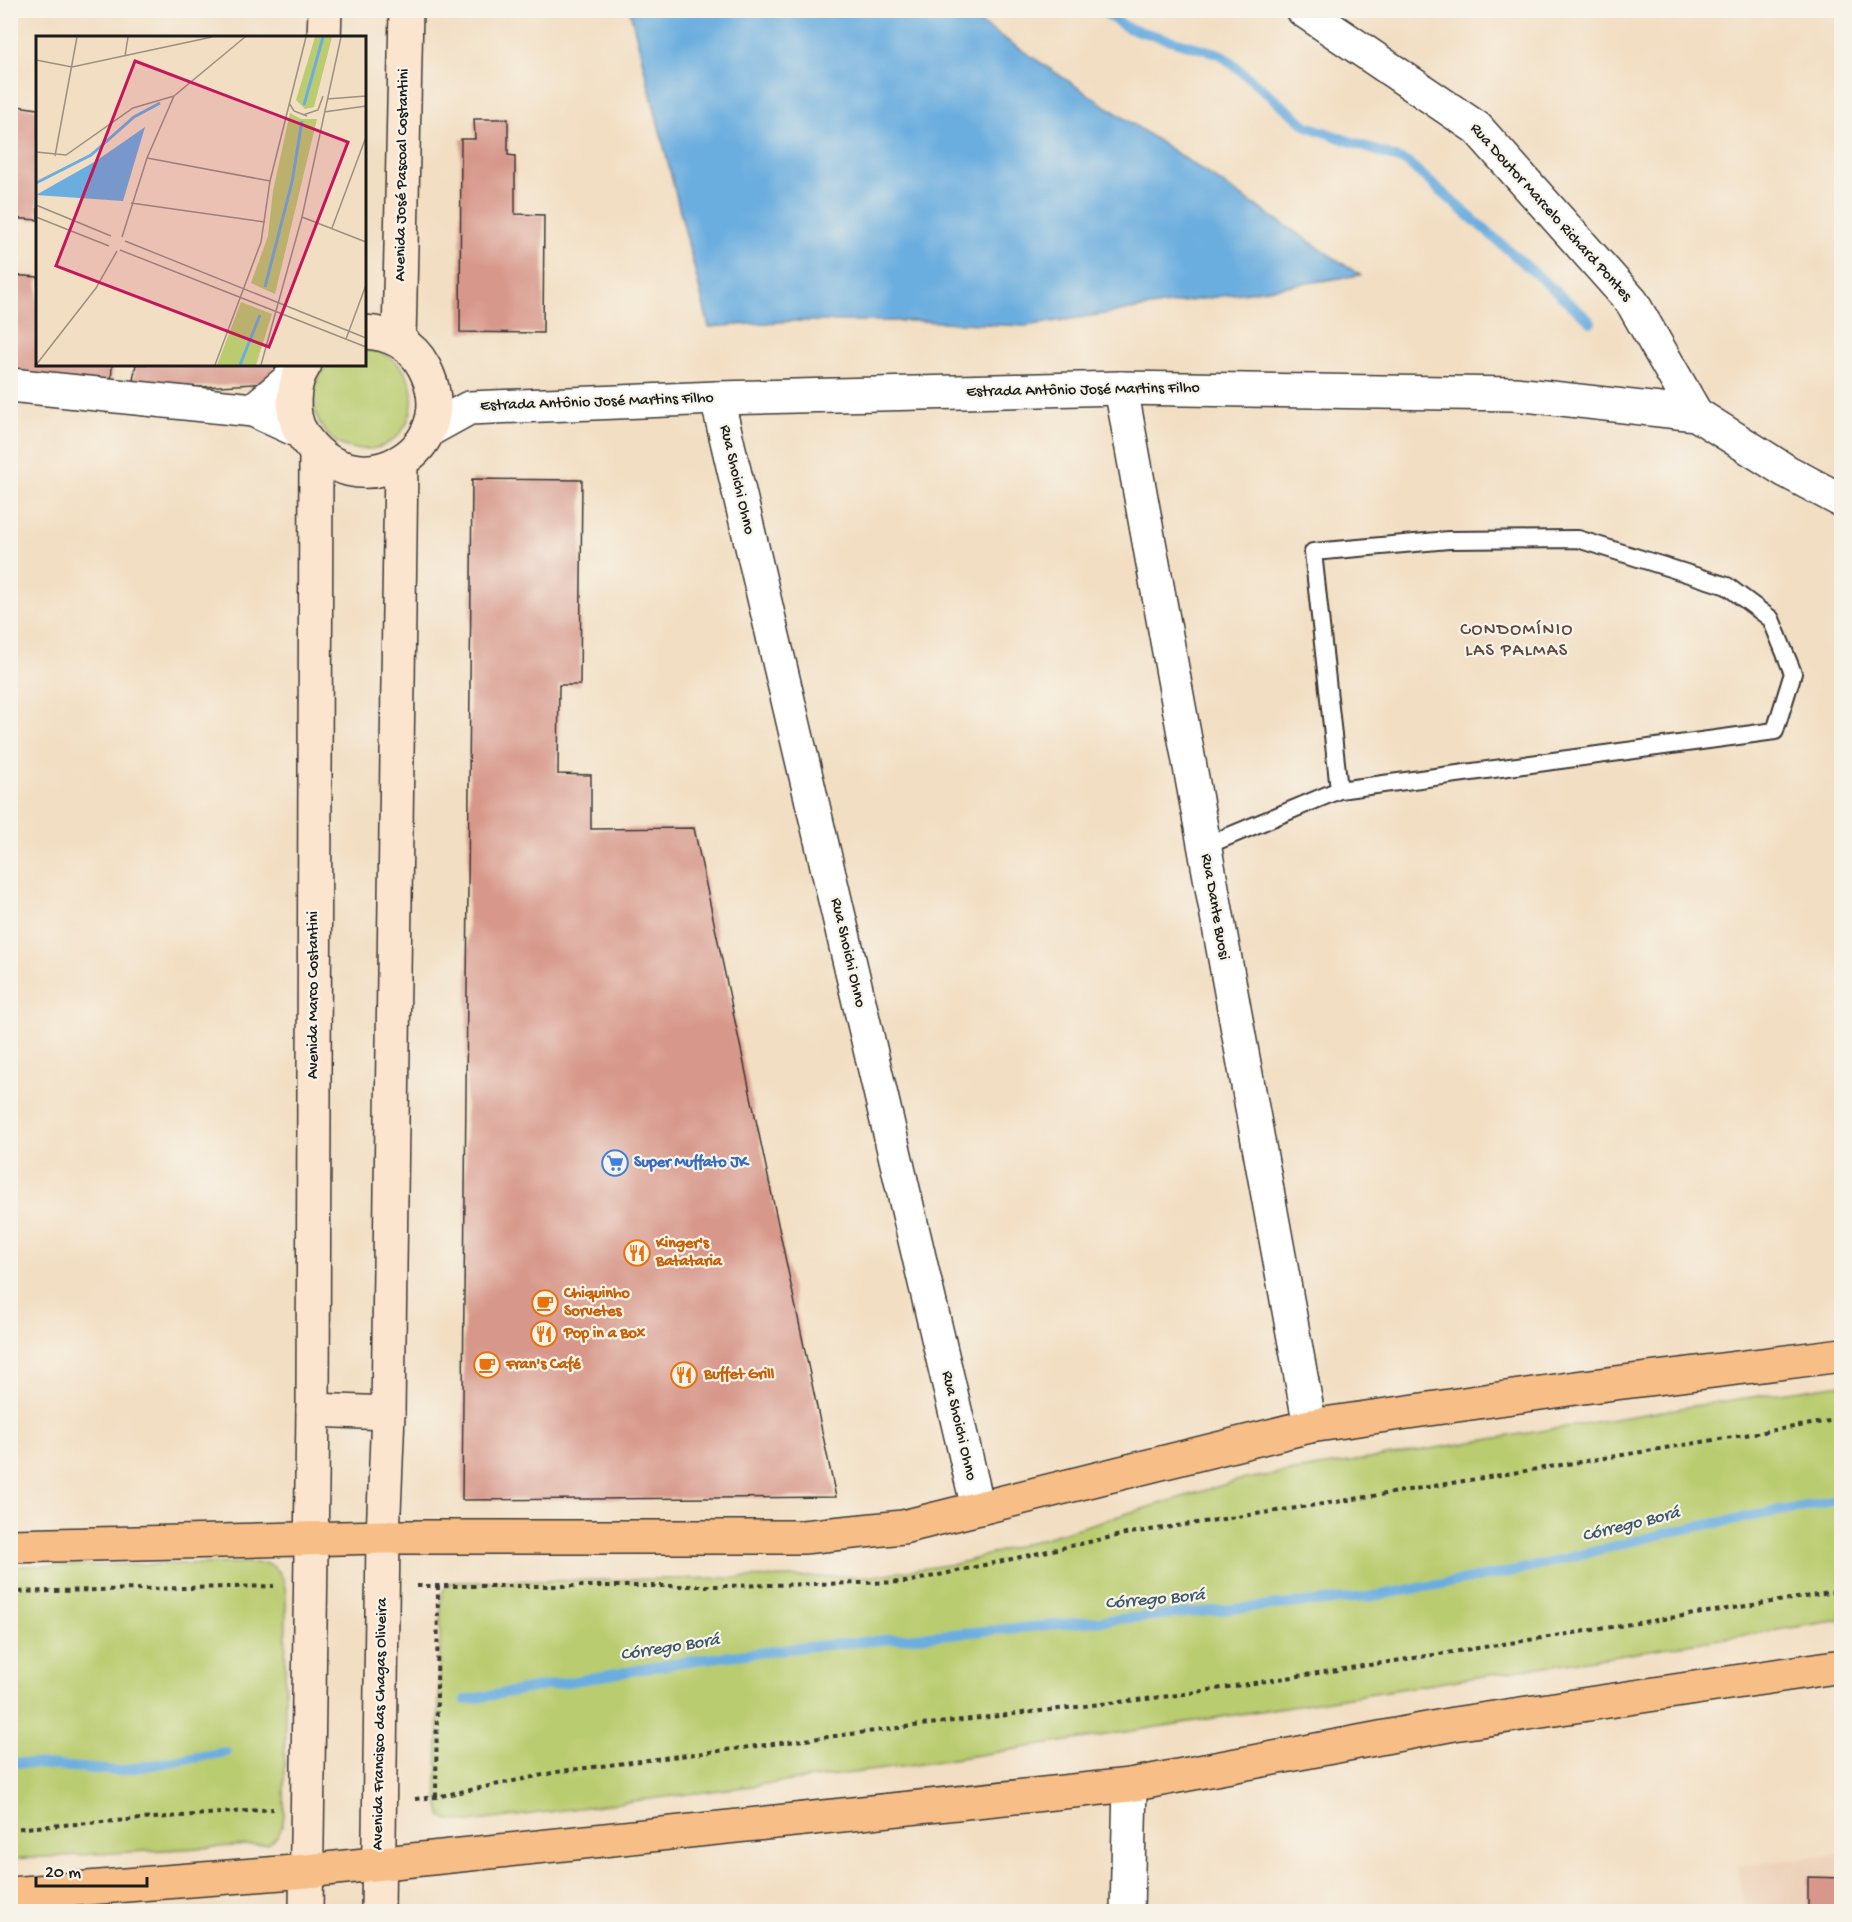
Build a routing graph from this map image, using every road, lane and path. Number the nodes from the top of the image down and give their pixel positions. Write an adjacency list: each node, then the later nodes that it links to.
1 (326, 10): 4 (main road)
2 (406, 10): 6 (main road, Avenida José Pascoal Costantini)
3 (1302, 10): 14 (street, Rua Doutor Marcelo Richard Pontes)
4 (324, 36)
5 (366, 332): 6 (main road)
6 (399, 340): 8 (main road)
7 (303, 367): 13 (street); 16 (main road, Avenida Marco Costantini)
8 (431, 380): 12 (street, Estrada Antônio José Martins Filho); 15 (main road)
9 (10, 385): 13 (street)
10 (1120, 388): 11 (street, Estrada Antônio José Martins Filho); 14 (street, Estrada Antônio José Martins Filho); 20 (street, Rua Dante Buosi)
11 (717, 398): 12 (street, Estrada Antônio José Martins Filho); 25 (street, Rua Shoichi Ohno)
12 (470, 408): 15 (street, Estrada Antônio José Martins Filho)
13 (252, 410): 16 (street)
14 (1696, 414): 18 (street)
15 (429, 430): 17 (main road)
16 (308, 442): 17 (main road); 22 (main road, Avenida Marco Costantini)
17 (401, 462): 23 (main road)
18 (1842, 501)
19 (1339, 790): 19 (lane); 20 (lane)
20 (1203, 847): 24 (street, Rua Dante Buosi)
21 (1842, 1354): 24 (main road)
22 (313, 1410): 23 (main road); 27 (main road, Avenida Marco Costantini)
23 (388, 1413): 26 (main road)
24 (1310, 1426): 25 (main road)
25 (978, 1508): 26 (main road)
26 (383, 1537): 27 (main road); 34 (main road, Avenida Francisco das Chagas Oliveira)
27 (312, 1538): 28 (main road); 35 (main road)
28 (10, 1546)
29 (438, 1586): 33 (path)
30 (1842, 1591): 33 (path)
31 (1842, 1666): 32 (main road)
32 (1130, 1785): 37 (main road); 42 (street)
33 (436, 1797): 34 (path)
34 (379, 1801): 37 (main road, Avenida Francisco das Chagas Oliveira)
35 (307, 1807): 36 (path); 38 (main road)
36 (10, 1829)
37 (379, 1863): 38 (main road); 41 (main road, Avenida Francisco das Chagas Oliveira)
38 (307, 1871): 39 (main road); 40 (main road)
39 (10, 1894)
40 (306, 1911)
41 (378, 1911)
42 (1127, 1911)

